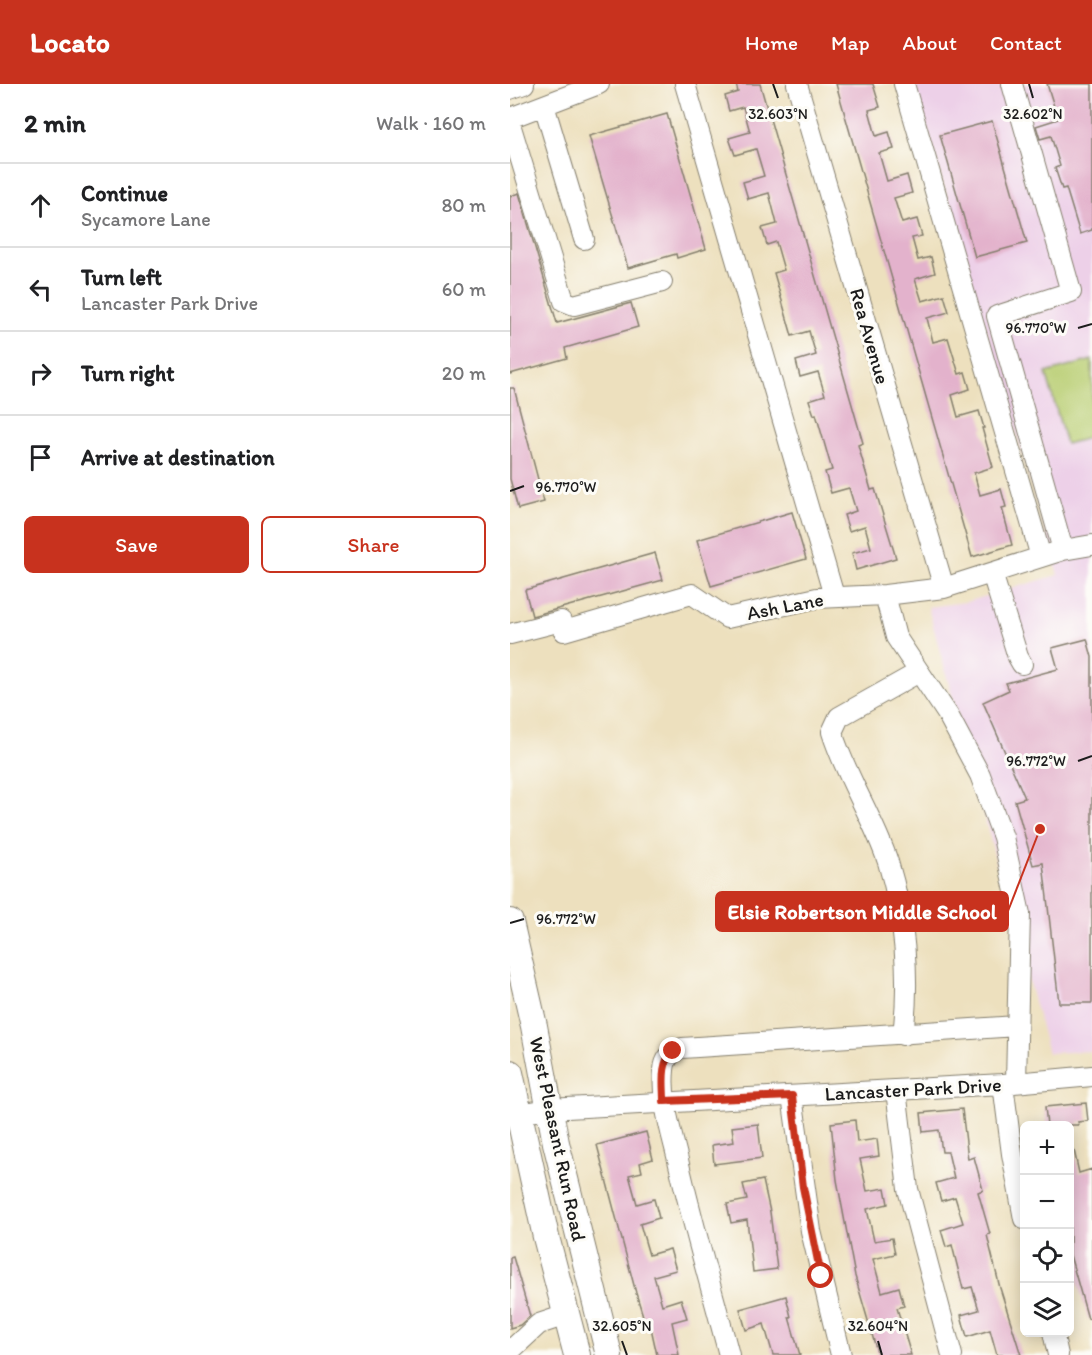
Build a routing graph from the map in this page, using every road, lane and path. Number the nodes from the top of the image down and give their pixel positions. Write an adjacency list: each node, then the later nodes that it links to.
1 (524, 84): 7 (street)
2 (599, 84): 8 (street)
3 (685, 84): 20 (street)
4 (796, 84): 18 (street, Rea Avenue)
5 (904, 84): 16 (street)
6 (1012, 84): 15 (street)
7 (510, 89)
8 (544, 105): 9 (street); 12 (street)
9 (510, 118)
10 (510, 124): 11 (street)
11 (516, 169): 13 (street)
12 (584, 239)
13 (662, 282)
14 (1092, 545): 15 (street, Ash Lane)
15 (1063, 550): 16 (street, Ash Lane)
16 (1041, 557): 17 (street, Ash Lane)
17 (992, 573): 18 (street, Ash Lane); 22 (street)
18 (944, 588): 19 (street, Ash Lane)
19 (885, 595): 20 (street, Ash Lane); 23 (street)
20 (834, 596): 21 (street, Ash Lane)
21 (510, 634)
22 (1022, 664)
23 (919, 672): 25 (street); 26 (street)
24 (510, 922): 33 (main road, West Pleasant Run Road)
25 (1017, 1026): 26 (street); 29 (street)
26 (903, 1035): 32 (street)
27 (510, 1073): 34 (main road, West Pleasant Run Road)
28 (1092, 1076): 29 (street, Lancaster Park Drive)
29 (1010, 1083): 30 (street, Lancaster Park Drive); 35 (street)
30 (896, 1090): 31 (street, Lancaster Park Drive); 43 (street)
31 (792, 1096): 32 (street, Lancaster Park Drive); 42 (street)
32 (664, 1101): 33 (street, Lancaster Park Drive); 41 (street)
33 (549, 1108): 34 (street, Lancaster Park Drive); 40 (main road, West Pleasant Run Road)
34 (518, 1114): 36 (main road, West Pleasant Run Road)
35 (1020, 1197)
36 (566, 1315): 38 (street); 39 (main road, West Pleasant Run Road)
37 (1054, 1337): 44 (street)
38 (510, 1351)
39 (577, 1355)
40 (609, 1355)
41 (729, 1355)
42 (840, 1355)
43 (952, 1355)
44 (1058, 1355)

